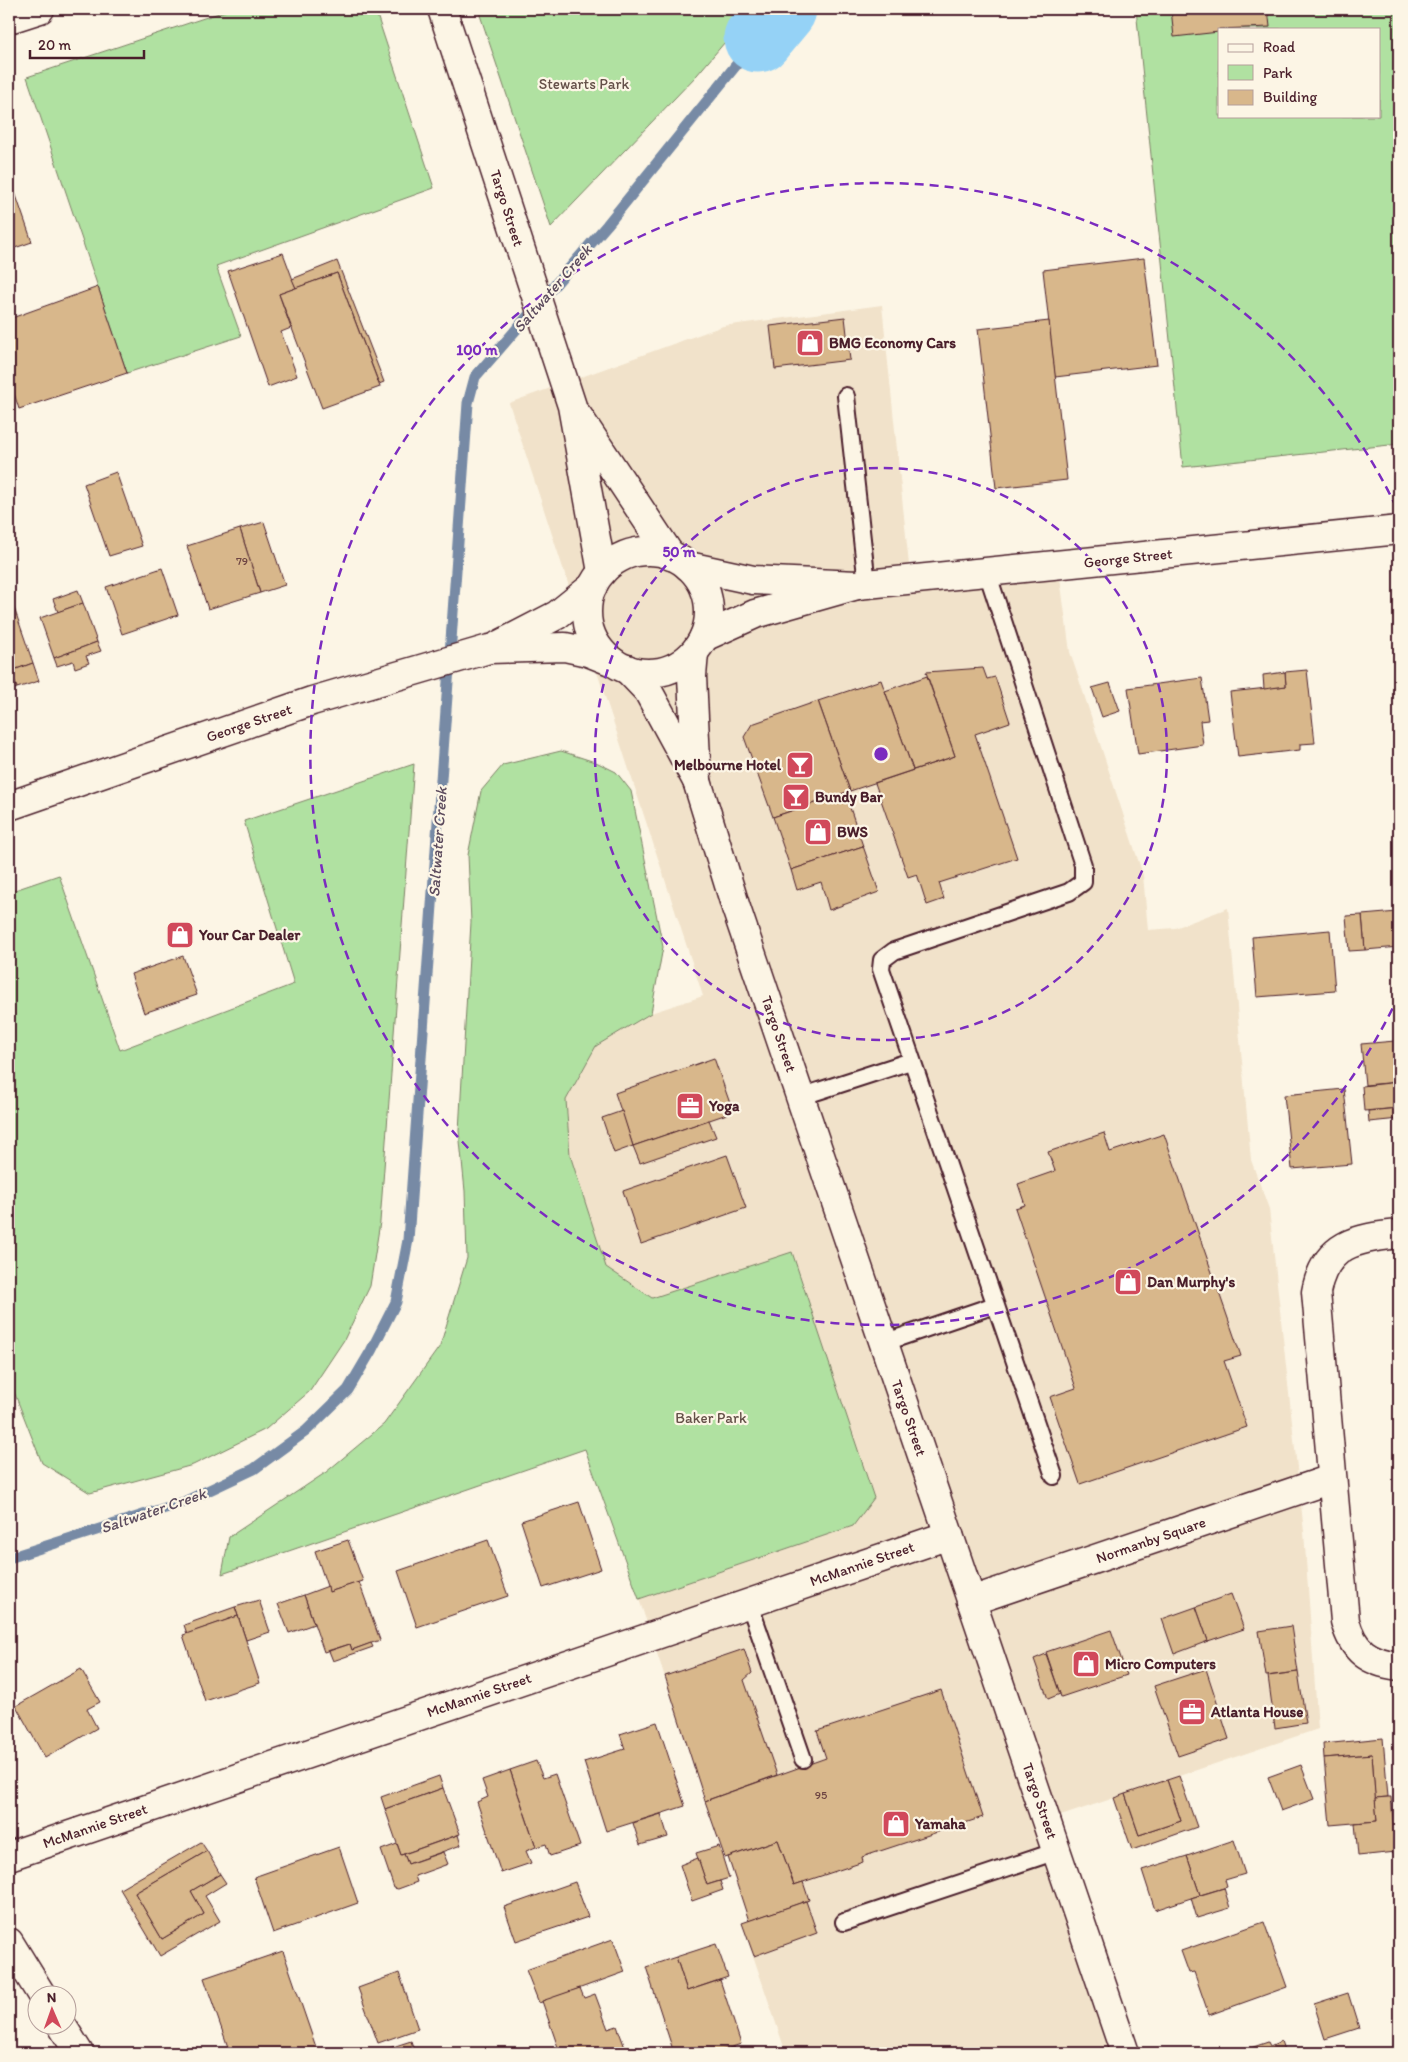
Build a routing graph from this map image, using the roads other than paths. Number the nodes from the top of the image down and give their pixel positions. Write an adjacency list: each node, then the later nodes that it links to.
1 (40, 9): 3 (street)
2 (442, 9): 5 (street, Targo Street)
3 (9, 19)
4 (846, 396): 10 (lane)
5 (569, 398): 7 (street, Targo Street); 9 (street, Targo Street)
6 (1399, 530): 8 (street, George Street)
7 (679, 561): 9 (street); 10 (street, George Street); 11 (street)
8 (987, 572): 10 (street, George Street); 16 (lane)
9 (598, 579): 12 (street, George Street); 13 (street)
10 (862, 585): 11 (street, George Street)
11 (699, 645): 13 (street); 14 (street, Targo Street)
12 (491, 648): 13 (street, George Street); 15 (street, George Street)
13 (620, 666): 14 (street, Targo Street)
14 (697, 781): 17 (street, Targo Street)
15 (9, 806)
16 (911, 1061): 17 (lane); 19 (lane)
17 (800, 1097): 20 (street, Targo Street)
18 (1399, 1234): 22 (street)
19 (995, 1305): 20 (lane); 21 (lane)
20 (884, 1343): 23 (street, Targo Street)
21 (1054, 1476)
22 (1331, 1479): 24 (street, Normanby Square); 26 (street)
23 (948, 1535): 24 (street, Targo Street); 25 (street, McMannie Street)
24 (971, 1601): 28 (street, Targo Street)
25 (749, 1603): 27 (lane); 29 (street, McMannie Street)
26 (1399, 1666)
27 (803, 1759)
28 (1057, 1851): 30 (lane); 38 (street, Targo Street)
29 (9, 1856)
30 (844, 1922)
31 (14, 1951): 32 (street); 33 (street)
32 (30, 1984)
33 (35, 1984)
34 (54, 2034): 36 (street)
35 (67, 2034): 37 (street)
36 (63, 2053)
37 (79, 2053)
38 (1125, 2053)

